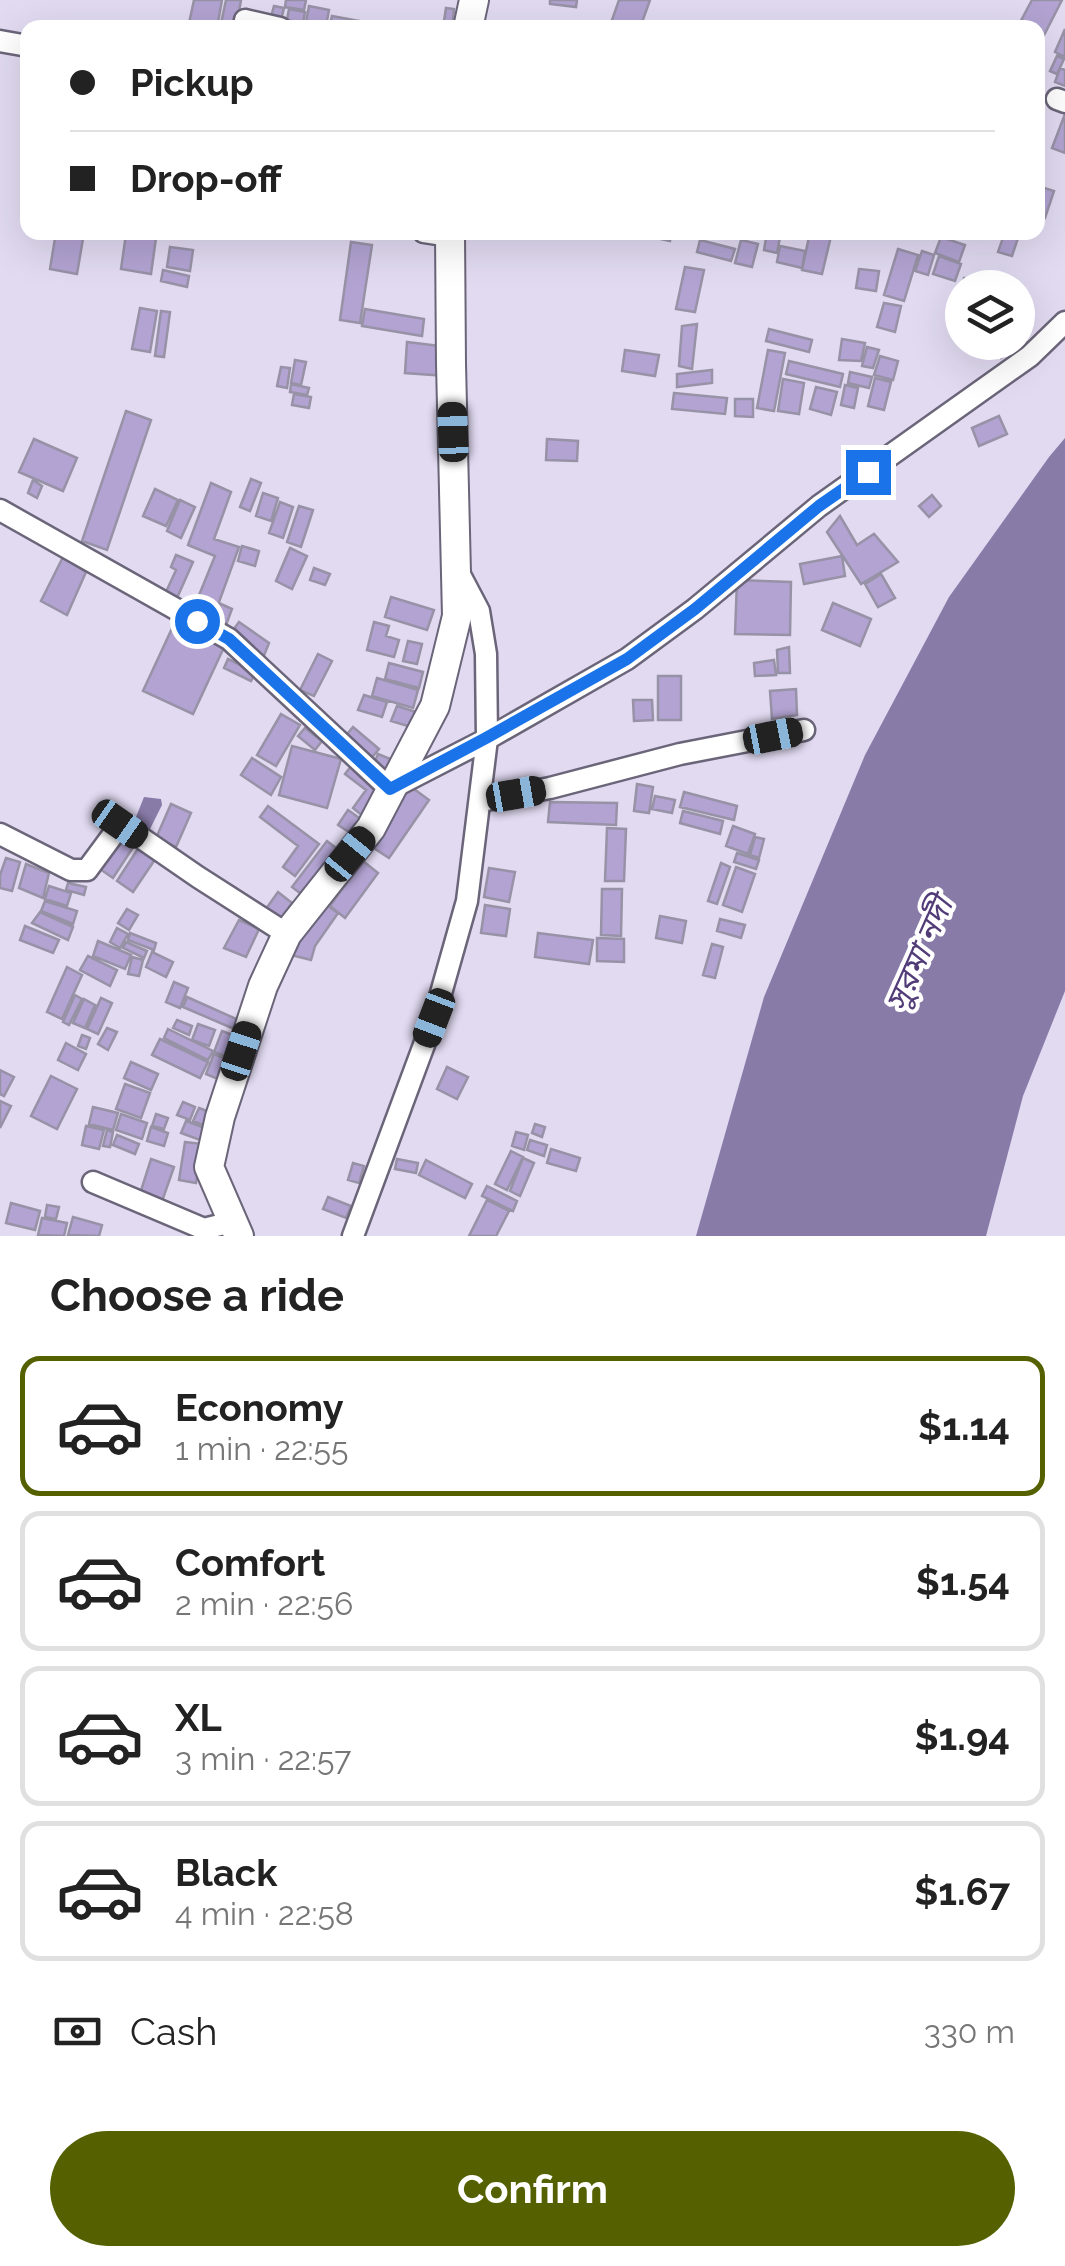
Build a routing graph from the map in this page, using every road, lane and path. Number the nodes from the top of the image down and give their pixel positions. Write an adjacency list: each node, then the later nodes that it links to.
1 (442, 240): 4 (street)
2 (1065, 322): 6 (street)
3 (0, 510): 7 (street)
4 (457, 568): 6 (street); 7 (street)
5 (804, 730): 8 (street)
6 (486, 738): 7 (street); 8 (street)
7 (390, 789): 10 (street)
8 (481, 800): 13 (street)
9 (0, 834): 10 (street)
10 (286, 934): 12 (street)
11 (94, 1182): 12 (street)
12 (236, 1229)
13 (353, 1236)

